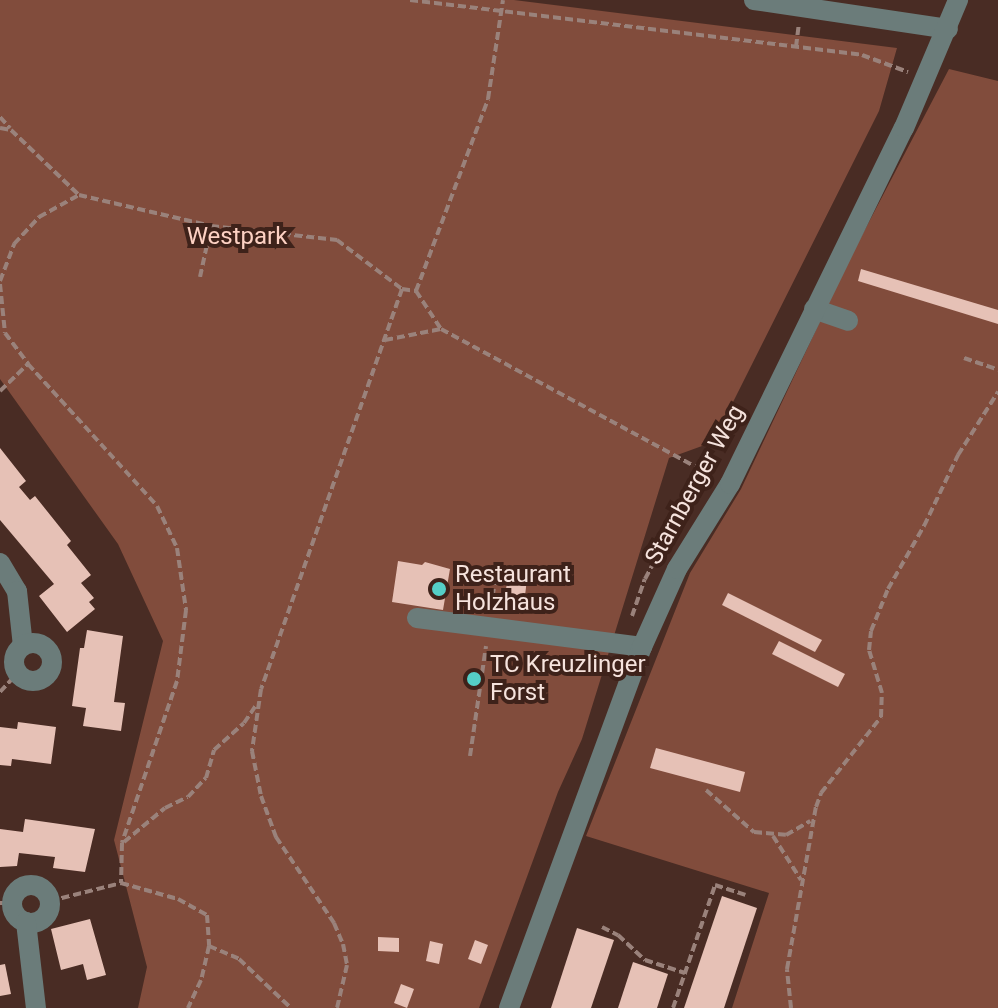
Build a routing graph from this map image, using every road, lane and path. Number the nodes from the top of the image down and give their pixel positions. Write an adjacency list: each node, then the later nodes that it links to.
1 (410, 0): 6 (path)
2 (503, 0): 6 (path)
3 (754, 0): 5 (street)
4 (958, 0): 7 (street, Starnberger Weg)
5 (833, 5): 7 (street)
6 (502, 11): 8 (path); 17 (path)
7 (948, 29): 18 (street, Starnberger Weg)
8 (911, 74)
9 (0, 117): 11 (path)
10 (0, 128): 11 (path)
11 (11, 130): 12 (path)
12 (79, 195): 13 (path); 15 (path)
13 (211, 226): 14 (path); 16 (path)
14 (200, 277)
15 (0, 282): 23 (path)
16 (402, 289): 17 (path); 21 (path)
17 (416, 291): 20 (path)
18 (814, 309): 19 (street); 27 (street, Starnberger Weg)
19 (848, 321)
20 (441, 329): 21 (path); 27 (path)
21 (385, 340): 35 (path)
22 (964, 358): 24 (path)
23 (28, 364): 25 (path); 41 (path)
24 (998, 370)
25 (0, 391)
26 (998, 392): 39 (path)
27 (730, 484): 33 (street, Starnberger Weg)
28 (0, 563): 32 (street)
29 (497, 564): 31 (path)
30 (417, 618): 31 (street)
31 (488, 629): 33 (street); 37 (path)
32 (23, 646): 34 (street); 34 (street)
33 (642, 647): 55 (street, Starnberger Weg)
34 (18, 673): 36 (path)
35 (261, 689): 41 (path); 54 (path)
36 (0, 692)
37 (470, 756)
38 (706, 790): 40 (path)
39 (812, 820): 40 (path); 42 (path)
40 (773, 836): 42 (path)
41 (122, 843): 43 (path)
42 (801, 880): 57 (path)
43 (121, 883): 45 (path); 49 (path)
44 (745, 895): 50 (path)
45 (50, 901): 46 (street); 47 (street)
46 (6, 903): 47 (street)
47 (26, 922): 51 (street)
48 (602, 927): 50 (path)
49 (209, 946): 52 (path); 53 (path)
50 (685, 973): 56 (path)
51 (36, 1008)
52 (188, 1008)
53 (291, 1008)
54 (337, 1008)
55 (509, 1008)
56 (673, 1008)
57 (791, 1008)

